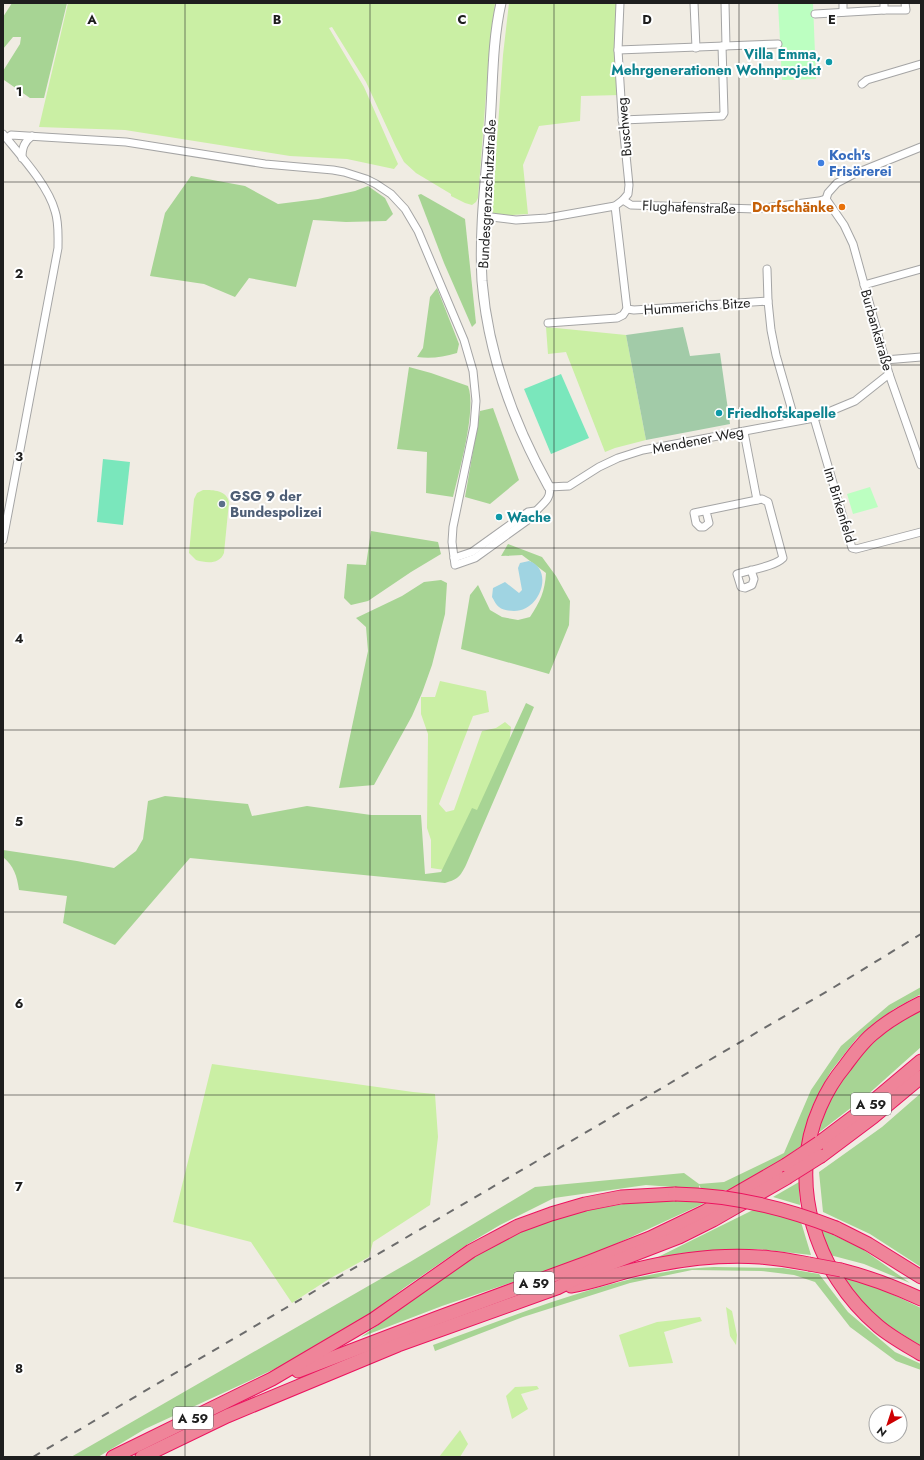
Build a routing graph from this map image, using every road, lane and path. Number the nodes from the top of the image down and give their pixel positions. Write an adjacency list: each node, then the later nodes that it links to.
1 (501, 3): 24 (street, Bundesgrenzschutzstraße)
2 (620, 3): 13 (street, Buschweg)
3 (694, 3): 12 (street)
4 (725, 3): 11 (street)
5 (843, 3): 8 (street)
6 (906, 3): 7 (street)
7 (884, 7): 8 (street)
8 (843, 12): 9 (street)
9 (814, 14)
10 (778, 44): 11 (street)
11 (724, 46): 12 (street); 16 (street)
12 (696, 48): 13 (street)
13 (618, 50): 16 (street, Buschweg)
14 (921, 64): 15 (street)
15 (862, 84)
16 (622, 120): 22 (street, Buschweg)
17 (5, 136): 18 (street); 20 (street)
18 (32, 136): 20 (street); 38 (street)
19 (921, 147): 21 (street)
20 (22, 158): 42 (street)
21 (826, 199): 22 (street, Flughafenstraße); 27 (street, Burbankstraße)
22 (623, 200): 23 (street, Flughafenstraße)
23 (615, 206): 24 (street, Flughafenstraße); 29 (street, Hummerichs Bitze)
24 (482, 216): 38 (street, Bundesgrenzschutzstraße)
25 (767, 269): 28 (street, Hummerichs Bitze)
26 (921, 269): 27 (street)
27 (864, 285): 32 (street, Burbankstraße)
28 (768, 301): 29 (street, Hummerichs Bitze); 35 (street, Hummerichs Bitze)
29 (627, 309): 30 (street, Hummerichs Bitze)
30 (548, 323)
31 (921, 357): 32 (street)
32 (885, 360): 33 (street, Burbankstraße)
33 (889, 374): 34 (street, Mendener Weg); 37 (street, Burbankstraße)
34 (814, 418): 35 (street, Mendener Weg); 41 (street, Im Birkenfeld)
35 (795, 421): 36 (street, Mendener Weg)
36 (744, 432): 38 (street, Mendener Weg); 39 (street)
37 (921, 465)
38 (550, 487)
39 (757, 500): 40 (street); 43 (street)
40 (706, 511)
41 (921, 532)
42 (3, 540)
43 (751, 570)
44 (921, 1003): 52 (highway)
45 (921, 1062): 47 (highway, A 59)
46 (921, 1077): 47 (highway, A 59)
47 (820, 1150): 48 (highway, A 59, bridge)
48 (786, 1172): 50 (highway, A 59); 53 (highway, A 59)
49 (921, 1277): 53 (highway, bridge)
50 (557, 1288): 51 (highway, bridge); 55 (highway, A 59)
51 (921, 1299)
52 (921, 1354)
53 (272, 1379): 54 (highway, A 59)
54 (113, 1457)
55 (142, 1457)

